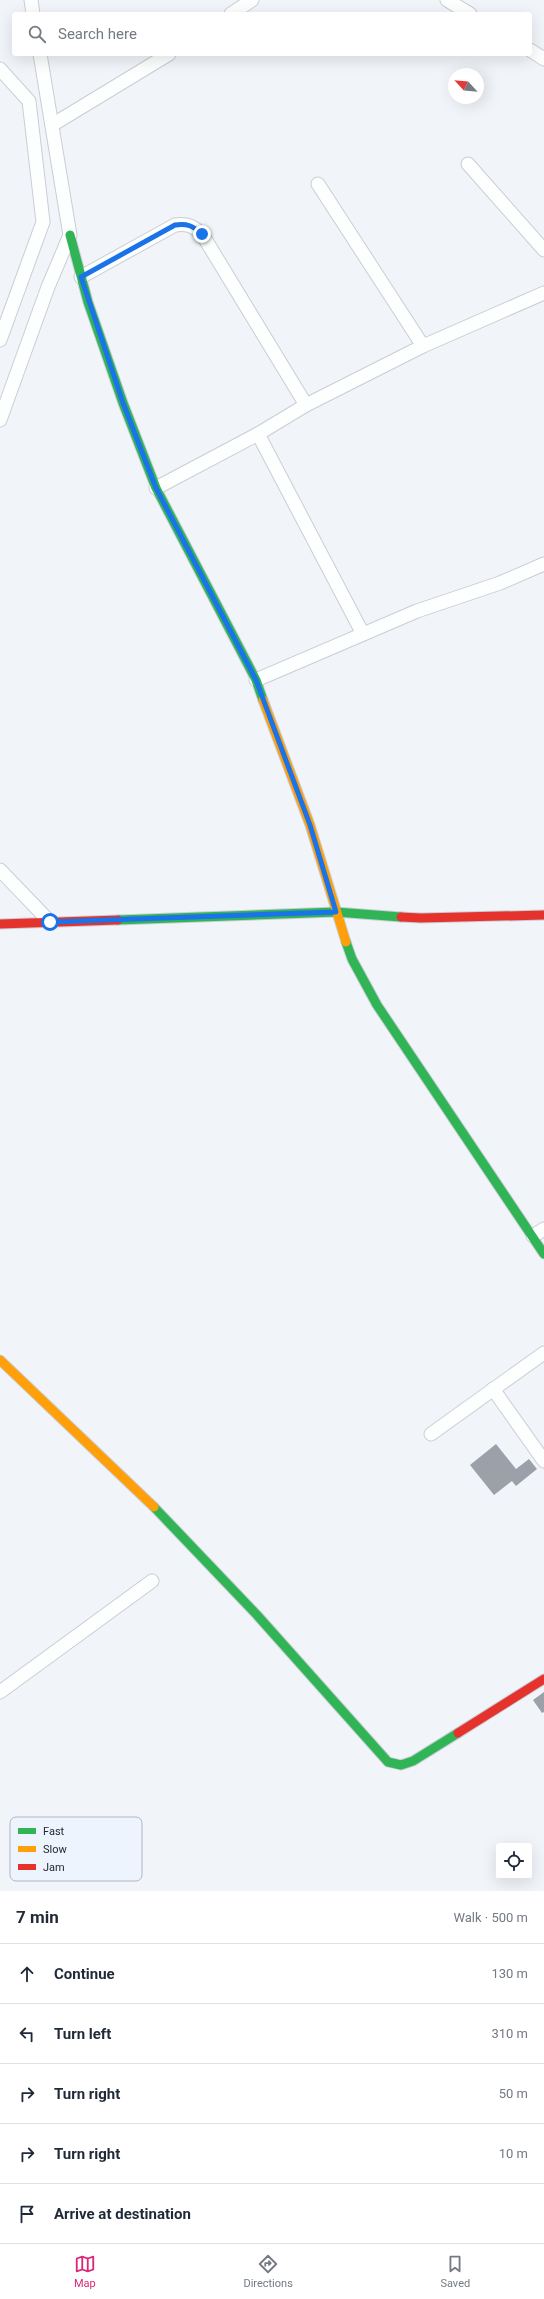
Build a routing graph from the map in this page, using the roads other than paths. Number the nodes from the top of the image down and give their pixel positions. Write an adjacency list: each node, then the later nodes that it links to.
1 (31, 0): 4 (street)
2 (252, 0): 5 (street)
3 (447, 0): 6 (street)
4 (33, 12)
5 (234, 12)
6 (467, 12)
7 (532, 51): 10 (street)
8 (40, 56): 12 (street)
9 (165, 56): 12 (street)
10 (544, 59)
11 (0, 69): 19 (street)
12 (52, 125): 15 (street)
13 (468, 164): 16 (street)
14 (318, 184): 20 (street)
15 (70, 235): 17 (street); 22 (street)
16 (544, 250)
17 (81, 277): 21 (street); 24 (street)
18 (544, 293): 20 (street)
19 (1, 334)
20 (423, 346): 21 (street)
21 (306, 405): 23 (street)
22 (0, 420)
23 (258, 434): 24 (street); 26 (street)
24 (156, 488): 27 (street)
25 (544, 564): 26 (street)
26 (363, 634): 27 (street)
27 (256, 680): 29 (street)
28 (0, 870): 31 (street)
29 (336, 912): 30 (street); 31 (street); 33 (street)
30 (544, 915)
31 (50, 922): 32 (street)
32 (0, 924)
33 (538, 1233): 34 (street)
34 (544, 1254)
35 (544, 1353): 37 (street)
36 (0, 1360): 41 (street)
37 (493, 1390): 38 (street); 39 (street)
38 (431, 1434)
39 (544, 1461)
40 (152, 1581): 42 (street)
41 (544, 1679)
42 (0, 1692)

